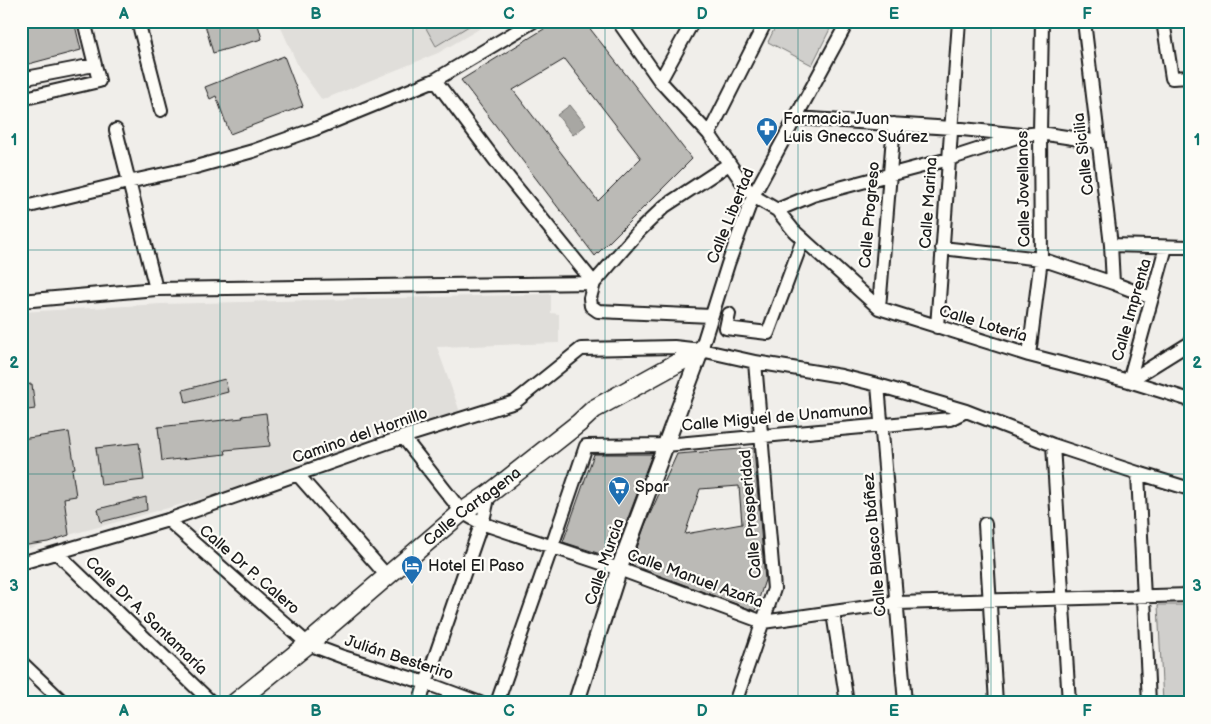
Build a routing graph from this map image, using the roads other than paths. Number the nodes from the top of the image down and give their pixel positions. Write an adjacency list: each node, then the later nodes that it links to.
1 (84, 21): 12 (street)
2 (138, 21): 18 (street)
3 (534, 21): 15 (street)
4 (618, 21): 16 (street)
5 (693, 21): 16 (street)
6 (766, 21): 24 (street)
7 (848, 21): 19 (street, Calle Libertad)
8 (959, 21): 21 (street, Calle Marina)
9 (1042, 21): 23 (street, Calle Jovellanos)
10 (1084, 21): 26 (street, Calle Sicilia)
11 (1163, 21): 13 (street)
12 (94, 65): 14 (street); 17 (street)
13 (1190, 77)
14 (21, 79)
15 (435, 80): 30 (street); 40 (street)
16 (660, 81): 24 (street)
17 (21, 99)
18 (161, 110)
19 (796, 118): 20 (street); 31 (street, Calle Libertad)
20 (894, 124): 21 (street); 29 (street, Calle Progreso)
21 (952, 128): 25 (street); 27 (street, Calle Marina)
22 (116, 130): 30 (street)
23 (1040, 133): 25 (street); 26 (street); 39 (street, Calle Jovellanos)
24 (709, 134): 28 (street)
25 (1022, 135): 27 (street)
26 (1099, 142): 35 (street, Calle Sicilia)
27 (949, 158): 29 (street); 38 (street, Calle Marina)
28 (729, 164): 31 (street); 40 (street)
29 (889, 174): 33 (street); 45 (street, Calle Progreso)
30 (128, 182): 32 (street); 42 (street)
31 (753, 196): 33 (street); 47 (street, Calle Libertad)
32 (21, 208)
33 (777, 210): 34 (street, Calle Lotería)
34 (798, 235): 45 (street, Calle Lotería); 46 (street)
35 (1111, 245): 36 (street); 41 (street, Calle Sicilia)
36 (1166, 247): 37 (street); 43 (street, Calle Imprenta)
37 (1190, 247)
38 (942, 248): 39 (street); 48 (street, Calle Marina)
39 (1041, 259): 41 (street); 51 (street, Calle Jovellanos)
40 (594, 283): 42 (street); 47 (street)
41 (1113, 283): 43 (street)
42 (156, 289): 44 (street)
43 (1152, 298): 53 (street, Calle Imprenta)
44 (21, 301)
45 (879, 308): 48 (street, Calle Lotería)
46 (729, 314)
47 (711, 316): 50 (street, Calle Libertad)
48 (937, 327): 51 (street, Calle Lotería)
49 (1190, 343): 53 (street)
50 (701, 350): 52 (street, Camino del Hornillo); 57 (main road, Calle Cartagena); 59 (street, Camino del Hornillo); 61 (street, Calle Murcia)
51 (1029, 355): 53 (street, Calle Lotería)
52 (755, 362): 54 (street, Camino del Hornillo); 60 (street, Calle Prosperidad)
53 (1129, 381): 55 (street, Calle Lotería)
54 (878, 385): 56 (street, Camino del Hornillo); 58 (street, Calle Blasco Ibáñez)
55 (1190, 400)
56 (966, 411): 58 (street, Calle Miguel de Unamuno); 63 (street, Camino del Hornillo)
57 (579, 423): 62 (street); 67 (main road, Calle Cartagena)
58 (881, 425): 60 (street, Calle Miguel de Unamuno); 81 (street, Calle Blasco Ibáñez)
59 (403, 437): 65 (street, Camino del Hornillo); 68 (street)
60 (762, 437): 61 (street, Calle Miguel de Unamuno); 83 (street, Calle Prosperidad)
61 (666, 445): 62 (street, Calle Miguel de Unamuno); 75 (street, Calle Murcia)
62 (586, 446): 72 (street)
63 (1053, 446): 64 (street, Camino del Hornillo); 79 (street)
64 (1138, 473): 66 (street, Camino del Hornillo); 78 (street)
65 (298, 474): 69 (street, Camino del Hornillo); 76 (street)
66 (1190, 490)
67 (489, 494): 68 (main road, Calle Cartagena); 70 (street)
68 (462, 512): 70 (street, Calle Manuel Azaña); 76 (main road, Calle Cartagena)
69 (168, 520): 73 (street, Camino del Hornillo); 84 (street, Calle Dr P. Calero)
70 (481, 522): 72 (street, Calle Manuel Azaña); 86 (street)
71 (985, 524): 80 (street)
72 (552, 546): 75 (street, Calle Manuel Azaña); 92 (street)
73 (57, 553): 74 (street, Camino del Hornillo); 88 (street, Calle Dr A. Santamaría)
74 (21, 563)
75 (620, 569): 83 (street, Calle Manuel Azaña); 93 (street, Calle Murcia)
76 (387, 576): 84 (main road, Calle Cartagena)
77 (1190, 595): 78 (street, Calle Manuel Azaña)
78 (1143, 596): 79 (street, Calle Manuel Azaña); 99 (street)
79 (1062, 598): 80 (street, Calle Manuel Azaña); 98 (street)
80 (990, 601): 81 (street, Calle Manuel Azaña); 97 (street)
81 (897, 603): 82 (street, Calle Manuel Azaña); 96 (street, Calle Blasco Ibáñez)
82 (833, 613): 83 (street, Calle Manuel Azaña); 95 (street)
83 (763, 622): 94 (street, Calle Prosperidad)
84 (308, 644): 86 (street, Julián Besteriro); 89 (main road, Calle Cartagena)
85 (21, 662): 87 (street)
86 (426, 683): 90 (street); 91 (street, Julián Besteriro)
87 (64, 703)
88 (212, 703)
89 (234, 703)
90 (419, 703)
91 (480, 703)
92 (497, 703)
93 (576, 703)
94 (735, 703)
95 (847, 703)
96 (905, 703)
97 (996, 703)
98 (1069, 703)
99 (1149, 703)

